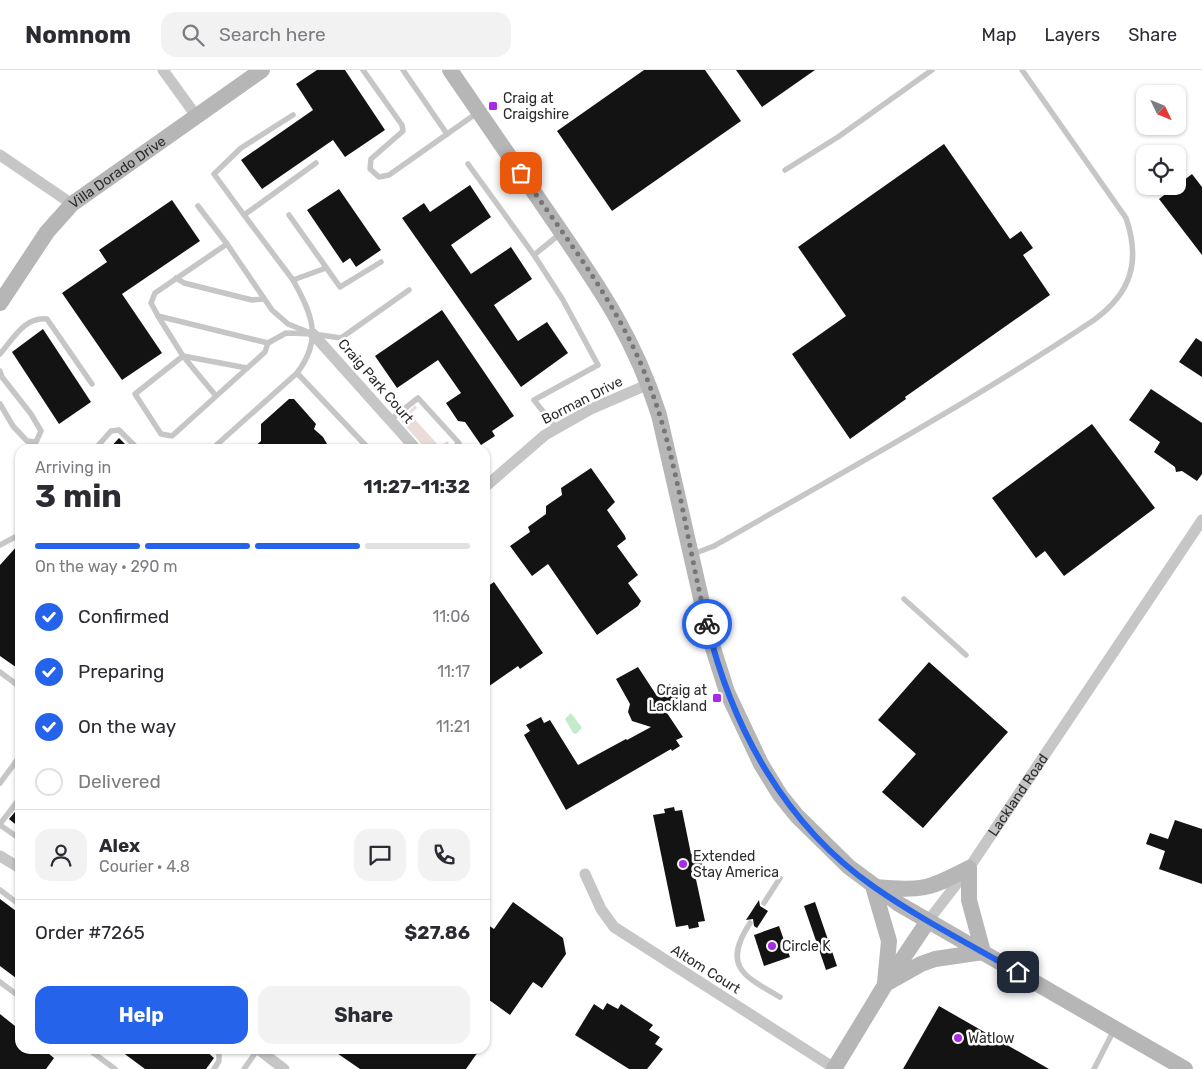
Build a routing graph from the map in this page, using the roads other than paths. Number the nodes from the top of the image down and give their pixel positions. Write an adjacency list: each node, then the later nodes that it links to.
1 (162, 70): 10 (street)
2 (262, 70): 10 (main road, Villa Dorado Drive)
3 (363, 70): 11 (lane)
4 (403, 70): 11 (lane)
5 (450, 70): 8 (main road)
6 (932, 70): 15 (lane)
7 (1022, 70): 54 (lane)
8 (479, 112): 11 (lane); 20 (main road)
9 (293, 115): 19 (lane)
10 (197, 117): 16 (main road, Villa Dorado Drive)
11 (447, 134)
12 (0, 155): 16 (street)
13 (316, 163): 19 (lane)
14 (468, 164): 22 (lane)
15 (785, 170)
16 (72, 204): 29 (main road, Villa Dorado Drive)
17 (198, 206): 21 (lane)
18 (289, 215): 24 (lane)
19 (244, 216): 26 (lane)
20 (562, 233): 22 (lane); 39 (main road)
21 (227, 244): 25 (lane); 28 (lane)
22 (534, 255): 43 (lane)
23 (380, 262): 24 (lane)
24 (326, 268): 26 (lane)
25 (176, 278): 28 (lane); 30 (lane)
26 (292, 280): 31 (lane)
27 (409, 290): 31 (lane)
28 (264, 299): 31 (lane)
29 (0, 304)
30 (158, 316): 32 (lane); 34 (lane)
31 (313, 334): 32 (lane); 37 (lane); 42 (street, Craig Park Court)
32 (268, 343): 35 (lane)
33 (0, 354): 38 (lane)
34 (183, 356): 35 (lane); 40 (lane); 40 (lane)
35 (248, 368): 40 (lane)
36 (0, 371): 41 (lane)
37 (297, 373): 46 (lane); 47 (lane)
38 (92, 384)
39 (649, 384): 43 (street, Borman Drive); 54 (main road)
40 (216, 396)
41 (0, 404)
42 (389, 421): 48 (street, Craig Park Court); 49 (lane)
43 (556, 428): 50 (street, Borman Drive)
44 (99, 444): 45 (lane)
45 (133, 444)
46 (218, 444)
47 (364, 444)
48 (411, 444)
49 (457, 444)
50 (490, 482)
51 (1202, 520): 66 (street, Lackland Road)
52 (15, 537): 53 (lane)
53 (0, 545)
54 (691, 555): 69 (main road)
55 (904, 599): 56 (lane)
56 (966, 655)
57 (0, 672): 58 (lane)
58 (15, 683)
59 (15, 763): 60 (lane)
60 (0, 783)
61 (15, 804): 62 (lane)
62 (0, 824): 63 (lane)
63 (15, 835)
64 (0, 856): 65 (street)
65 (15, 865)
66 (969, 868): 69 (main road); 73 (street, Lackland Road); 75 (main road)
67 (585, 874): 86 (street, Altom Court)
68 (780, 878): 72 (lane)
69 (873, 886): 73 (main road); 77 (main road)
70 (0, 890): 71 (lane)
71 (15, 901)
72 (764, 903)
73 (928, 921): 75 (main road); 77 (main road, Lackland Road)
74 (750, 923): 79 (lane)
75 (982, 952): 77 (main road); 80 (main road)
76 (0, 982): 78 (lane)
77 (885, 985): 86 (main road, Lackland Road)
78 (15, 993)
79 (780, 997)
80 (1115, 1029): 91 (lane); 92 (main road)
81 (95, 1054): 87 (lane)
82 (219, 1054): 88 (lane)
83 (254, 1054): 89 (lane)
84 (262, 1054): 85 (street)
85 (271, 1065): 90 (street)
86 (834, 1068)
87 (115, 1069)
88 (214, 1069)
89 (244, 1069)
90 (284, 1069)
91 (1094, 1069)
92 (1185, 1069)

